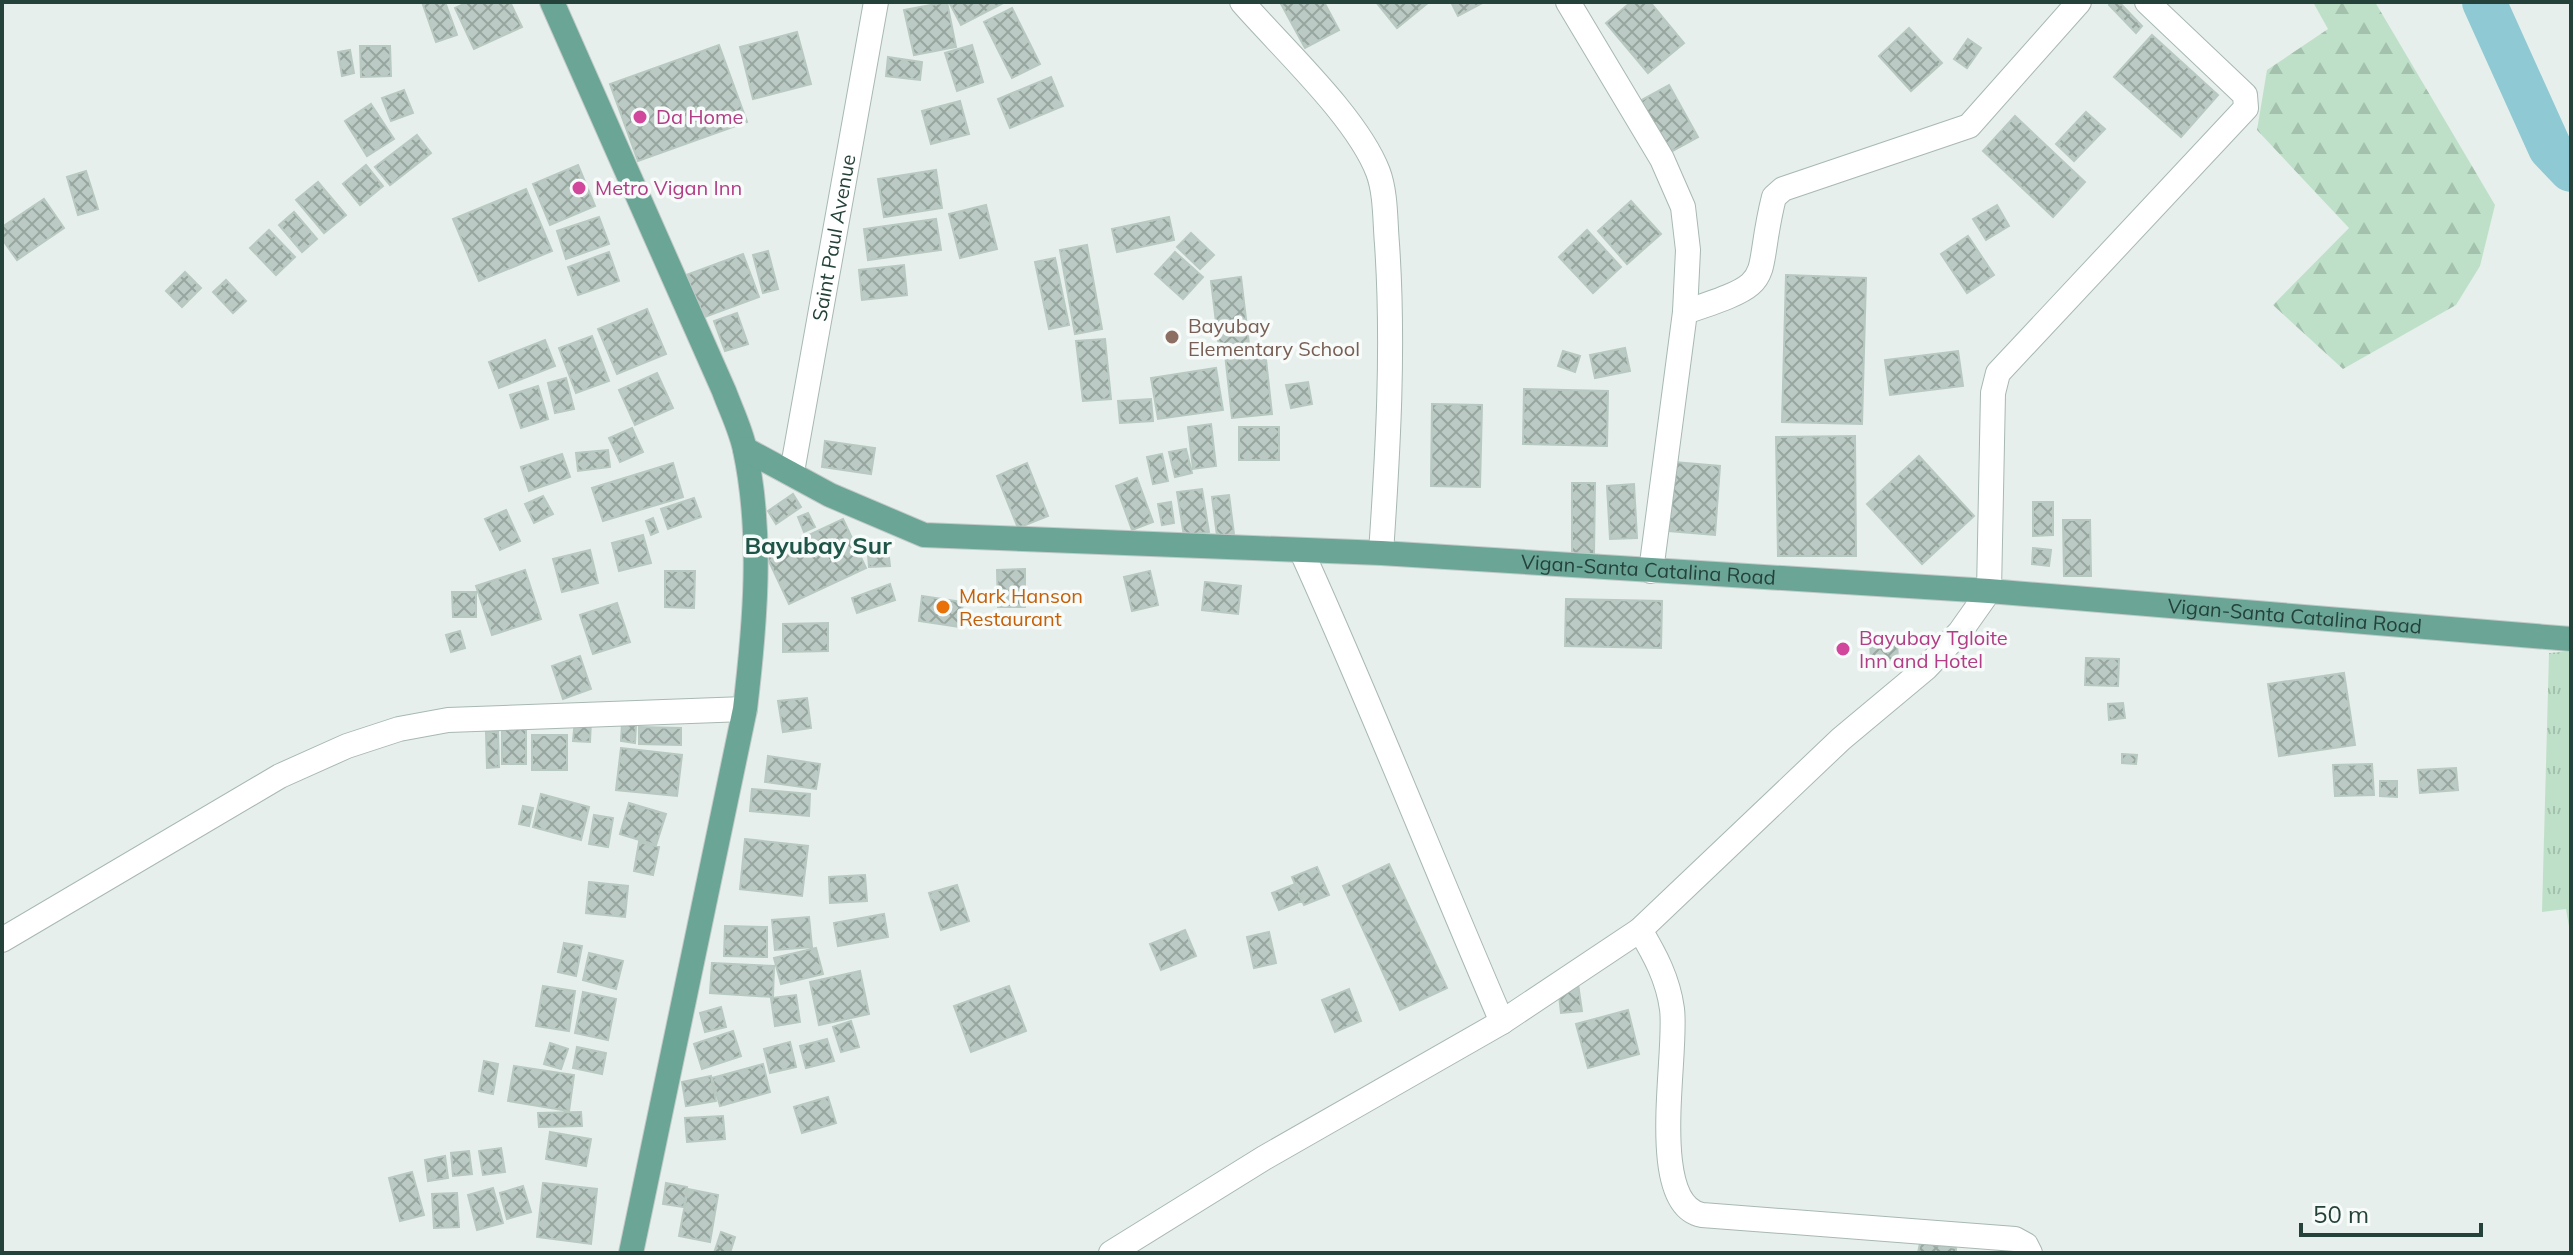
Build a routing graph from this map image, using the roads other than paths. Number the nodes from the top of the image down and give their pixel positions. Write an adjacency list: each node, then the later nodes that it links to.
1 (552, 2): 8 (main road)
2 (876, 2): 9 (street, Saint Paul Avenue)
3 (1242, 2): 11 (street)
4 (1568, 2): 7 (street)
5 (2079, 2): 7 (street)
6 (2147, 2): 13 (street)
7 (1685, 312): 12 (street)
8 (745, 449): 9 (main road, Vigan-Santa Catalina Road); 15 (main road)
9 (792, 472): 10 (main road, Vigan-Santa Catalina Road)
10 (1301, 550): 11 (main road, Vigan-Santa Catalina Road); 18 (street)
11 (1381, 553): 12 (main road, Vigan-Santa Catalina Road)
12 (1651, 571): 13 (main road, Vigan-Santa Catalina Road)
13 (1989, 591): 14 (main road, Vigan-Santa Catalina Road); 16 (street)
14 (2571, 639)
15 (745, 709): 17 (street); 19 (main road)
16 (1640, 930): 18 (street); 21 (street)
17 (2, 940)
18 (1502, 1022): 20 (street)
19 (631, 1253)
20 (1111, 1253)
21 (2030, 1253)

